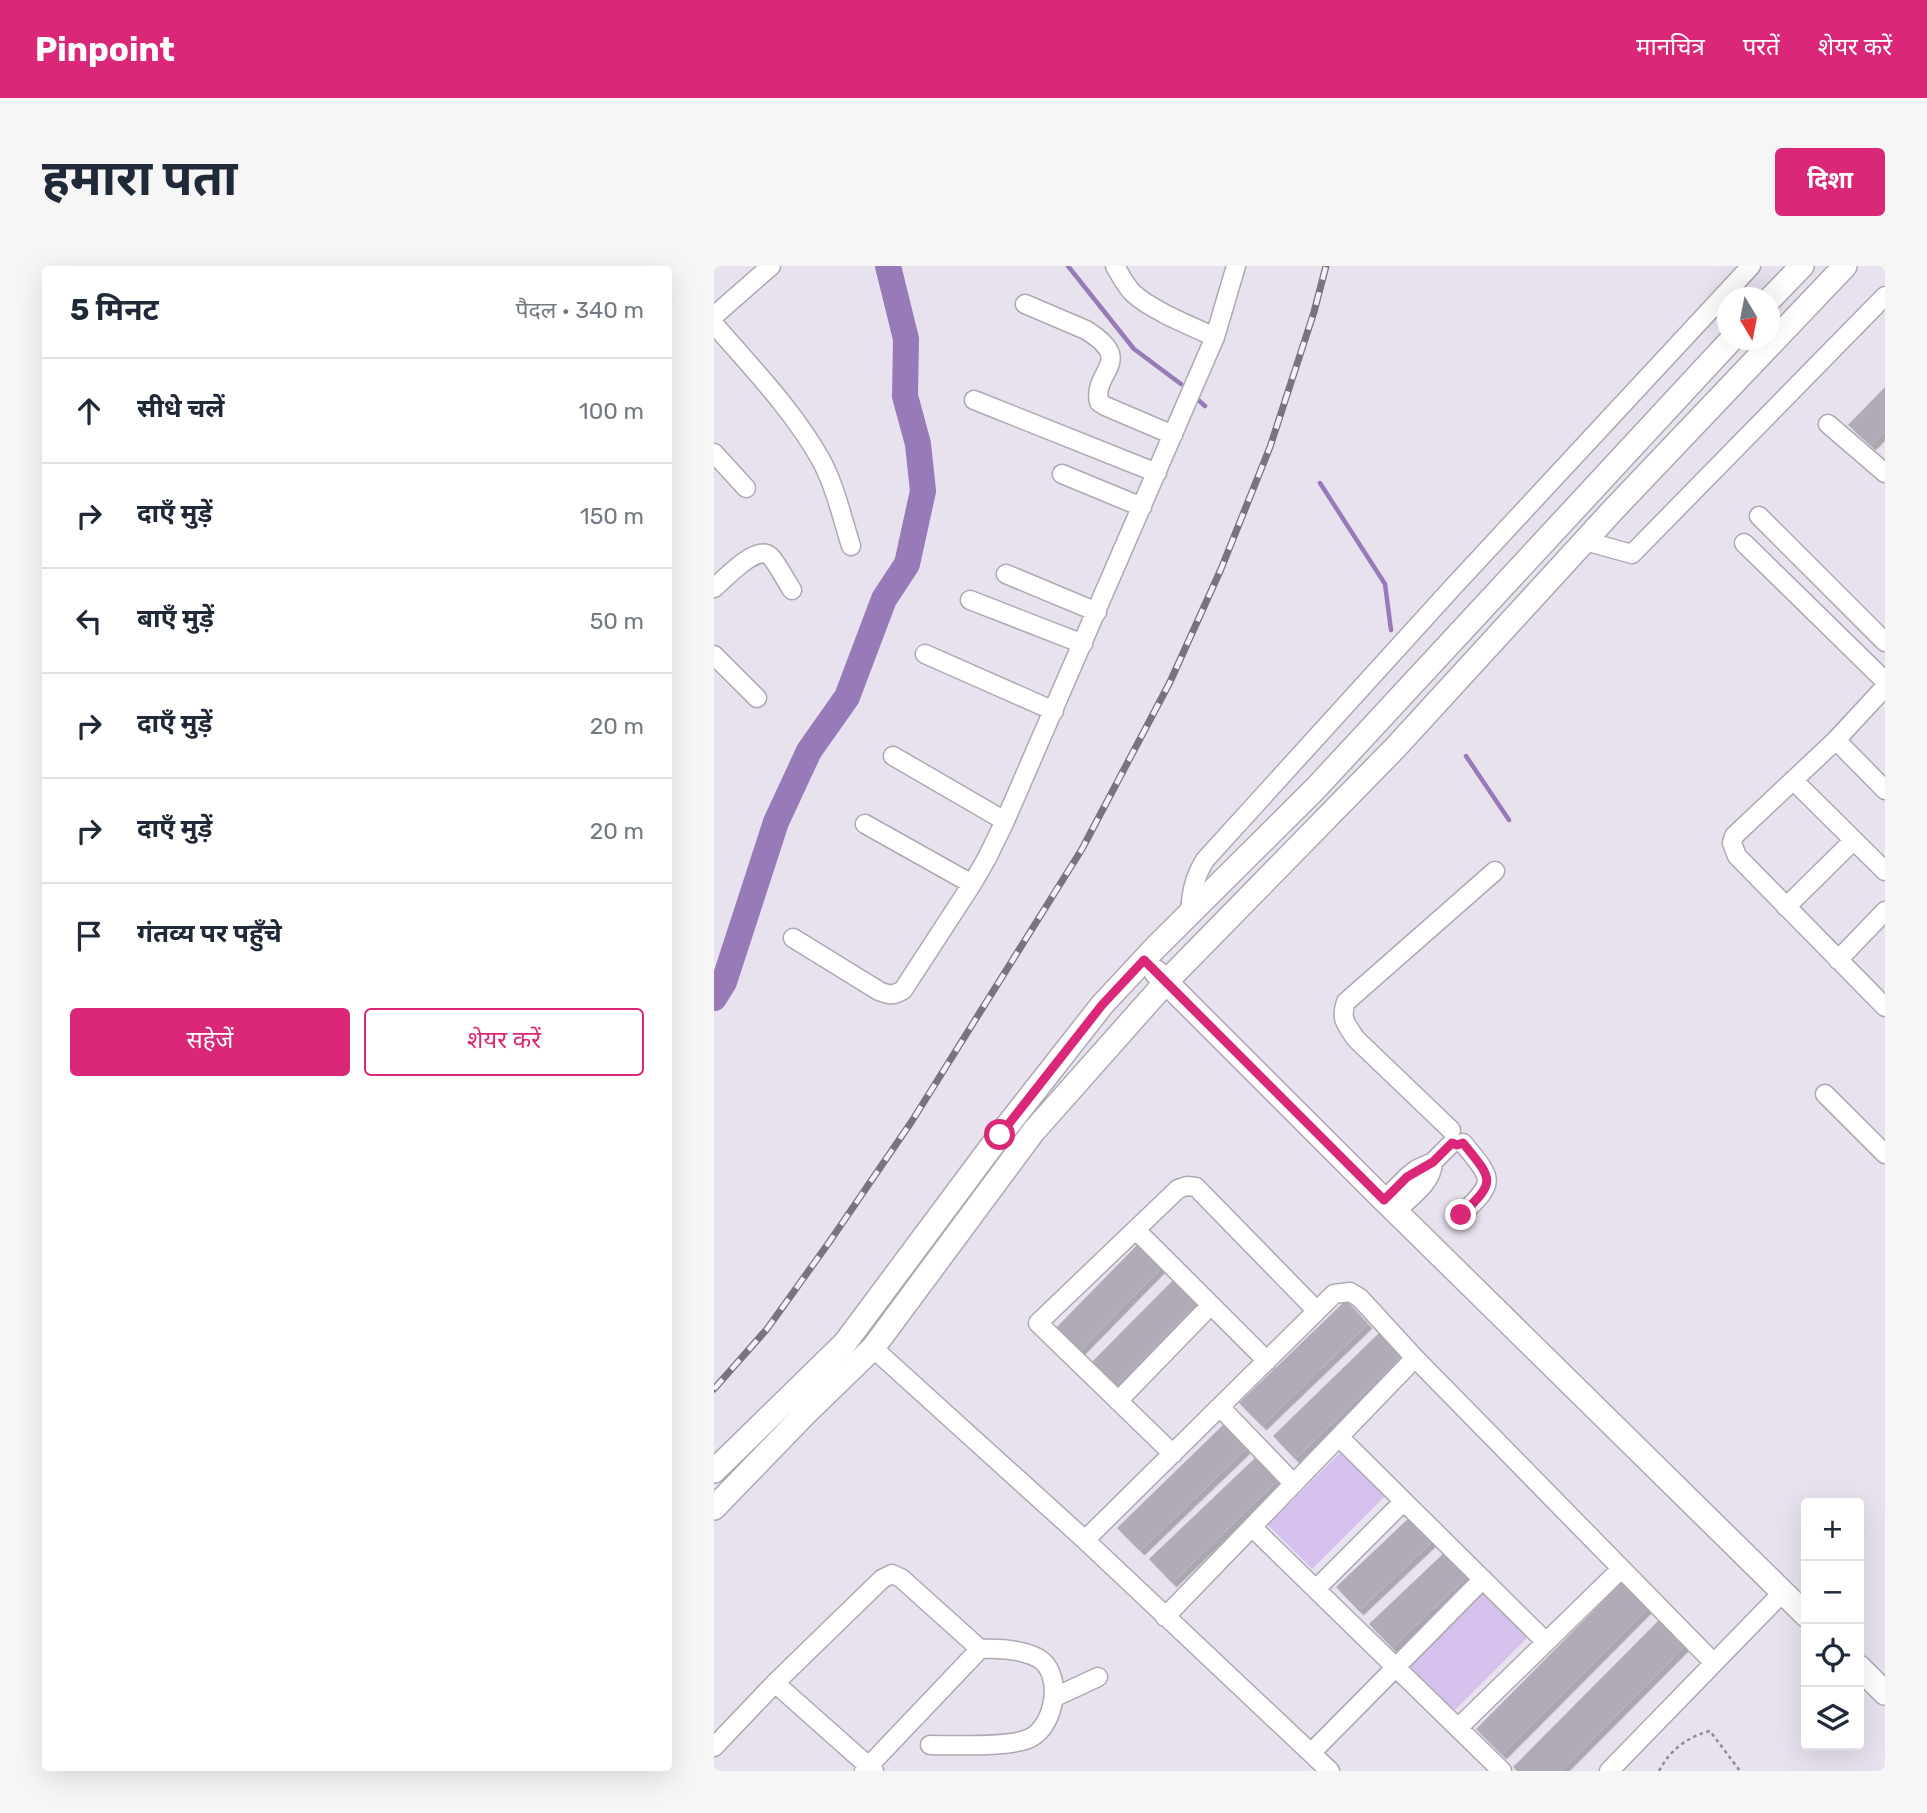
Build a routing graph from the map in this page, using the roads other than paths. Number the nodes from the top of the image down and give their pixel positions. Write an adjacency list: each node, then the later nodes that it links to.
1 (771, 266): 10 (street)
2 (1115, 266): 12 (street)
3 (1236, 266): 12 (street)
4 (1751, 266): 52 (street)
5 (1802, 266): 7 (main road)
6 (1844, 266): 24 (main road)
7 (1780, 288)
8 (1885, 296): 24 (street)
9 (1025, 304): 16 (street)
10 (714, 316)
11 (714, 324): 26 (street)
12 (1215, 337): 16 (street)
13 (1722, 350): 52 (main road)
14 (974, 400): 19 (street)
15 (1828, 424): 18 (street)
16 (1173, 435): 19 (street)
17 (714, 453): 21 (street)
18 (1882, 465)
19 (1157, 473): 22 (street)
20 (1062, 474): 22 (street)
21 (746, 488)
22 (1142, 507): 31 (street)
23 (1759, 516): 32 (street)
24 (1585, 541): 56 (main road)
25 (1744, 543): 36 (street)
26 (851, 546)
27 (1006, 574): 31 (street)
28 (714, 588): 29 (street)
29 (792, 590)
30 (970, 600): 33 (street)
31 (1097, 612): 33 (street)
32 (1881, 630)
33 (1083, 644): 39 (street)
34 (714, 654): 38 (street)
35 (925, 654): 39 (street)
36 (1885, 681)
37 (1885, 687): 40 (street)
38 (757, 698)
39 (1054, 711): 44 (street)
40 (1836, 740): 42 (street); 43 (street)
41 (893, 757): 44 (street)
42 (1793, 780): 46 (street); 50 (street)
43 (1885, 790)
44 (1004, 821): 49 (street)
45 (865, 824): 49 (street)
46 (1854, 840): 48 (street); 50 (street)
47 (1495, 871): 59 (street)
48 (1885, 871)
49 (972, 884): 53 (street)
50 (1786, 906): 55 (street)
51 (1885, 911): 55 (street)
52 (1190, 914): 54 (main road)
53 (793, 937)
54 (1144, 960): 56 (main road); 73 (main road)
55 (1838, 960): 57 (street)
56 (1166, 982): 61 (main road); 66 (main road)
57 (1885, 1007)
58 (1825, 1094): 60 (street)
59 (1455, 1139): 61 (street); 62 (street)
60 (1885, 1154)
61 (1390, 1206): 82 (main road)
62 (1461, 1215)
63 (1136, 1230): 64 (street); 65 (street); 69 (street)
64 (1211, 1305): 68 (street); 69 (street)
65 (1317, 1311): 67 (street); 68 (street)
66 (873, 1348): 76 (main road); 78 (street)
67 (1415, 1358): 71 (street); 79 (street)
68 (1267, 1361): 70 (street)
69 (1118, 1401): 72 (street)
70 (1220, 1407): 72 (street); 74 (street)
71 (1339, 1437): 74 (street); 75 (street)
72 (1173, 1454): 78 (street)
73 (714, 1471)
74 (1294, 1484): 77 (street)
75 (1404, 1501): 80 (street); 81 (street)
76 (714, 1508)
77 (1252, 1527): 81 (street); 84 (street)
78 (1085, 1540): 84 (street)
79 (1620, 1569): 85 (street); 87 (street)
80 (1483, 1579): 85 (street); 88 (street)
81 (1316, 1589): 88 (street)
82 (1783, 1592): 83 (main road); 87 (street)
83 (1801, 1610)
84 (1165, 1617): 97 (street)
85 (1546, 1642): 94 (street)
86 (980, 1649): 91 (street); 93 (street); 98 (street)
87 (1714, 1663): 101 (street)
88 (1396, 1666): 94 (street); 97 (street)
89 (1864, 1672): 92 (main road)
90 (1098, 1677): 93 (street)
91 (775, 1683): 96 (street); 98 (street)
92 (1885, 1693)
93 (1055, 1698): 95 (street)
94 (1459, 1727): 100 (street)
95 (930, 1745)
96 (714, 1747)
97 (1311, 1753): 99 (street)
98 (869, 1770)
99 (1330, 1771)
100 (1502, 1771)
101 (1609, 1771)

